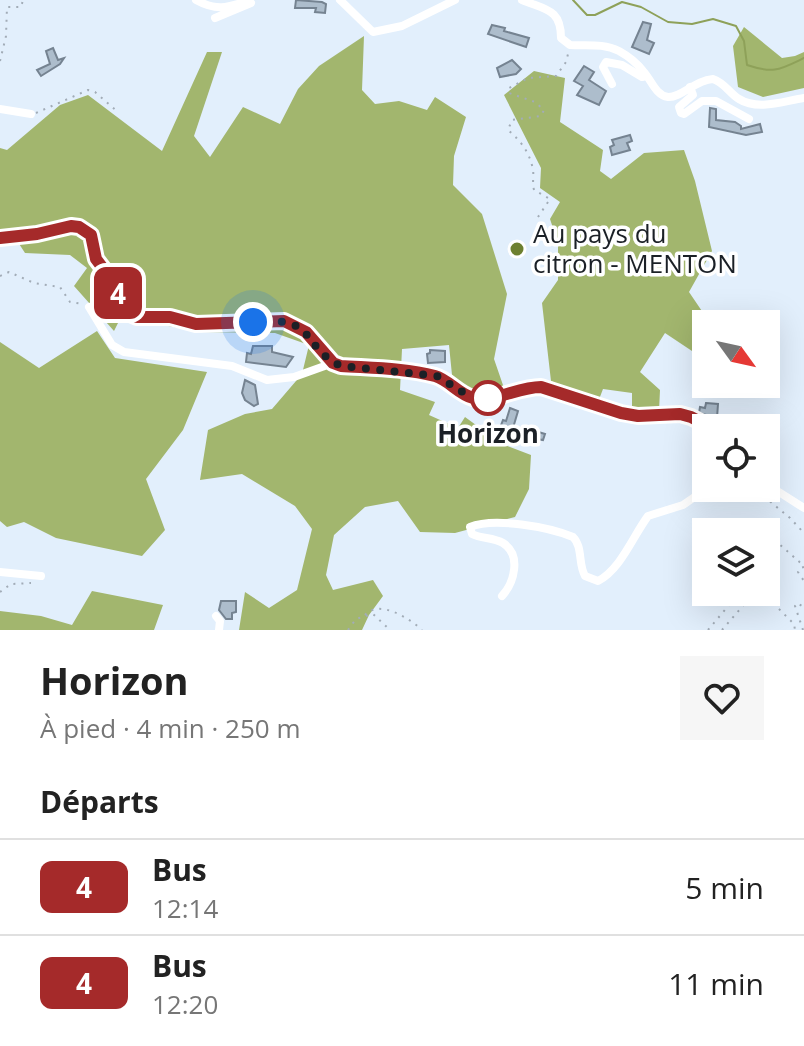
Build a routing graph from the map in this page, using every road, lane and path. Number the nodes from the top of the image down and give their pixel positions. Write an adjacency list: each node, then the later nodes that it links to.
1 (23, 0): 8 (path)
2 (196, 0): 6 (street)
3 (340, 0): 4 (street)
4 (455, 0)
5 (522, 0): 7 (street)
6 (215, 18)
7 (570, 45): 9 (street); 17 (path)
8 (0, 61)
9 (647, 76): 10 (street); 11 (street)
10 (612, 84)
11 (690, 87): 12 (street); 16 (street)
12 (804, 98)
13 (0, 109): 15 (street)
14 (118, 112): 15 (path)
15 (31, 114)
16 (749, 119)
17 (538, 217)
18 (0, 238): 21 (street)
19 (0, 276): 20 (path)
20 (89, 307): 21 (street)
21 (333, 363): 22 (street)
22 (692, 418)
23 (780, 491): 26 (street)
24 (692, 499): 34 (street)
25 (770, 502): 27 (path)
26 (804, 508)
27 (804, 533)
28 (780, 545): 29 (path)
29 (804, 566): 32 (path)
30 (0, 572): 31 (street)
31 (41, 576): 33 (path)
32 (804, 581)
33 (0, 592)
34 (502, 596)
35 (728, 606): 45 (path)
36 (743, 606): 46 (path)
37 (776, 606): 47 (path)
38 (804, 607): 48 (path)
39 (365, 615): 42 (path); 43 (path); 44 (path)
40 (216, 616): 41 (street)
41 (219, 630)
42 (348, 630)
43 (390, 630)
44 (422, 630)
45 (708, 630)
46 (722, 630)
47 (795, 630)
48 (803, 630)

